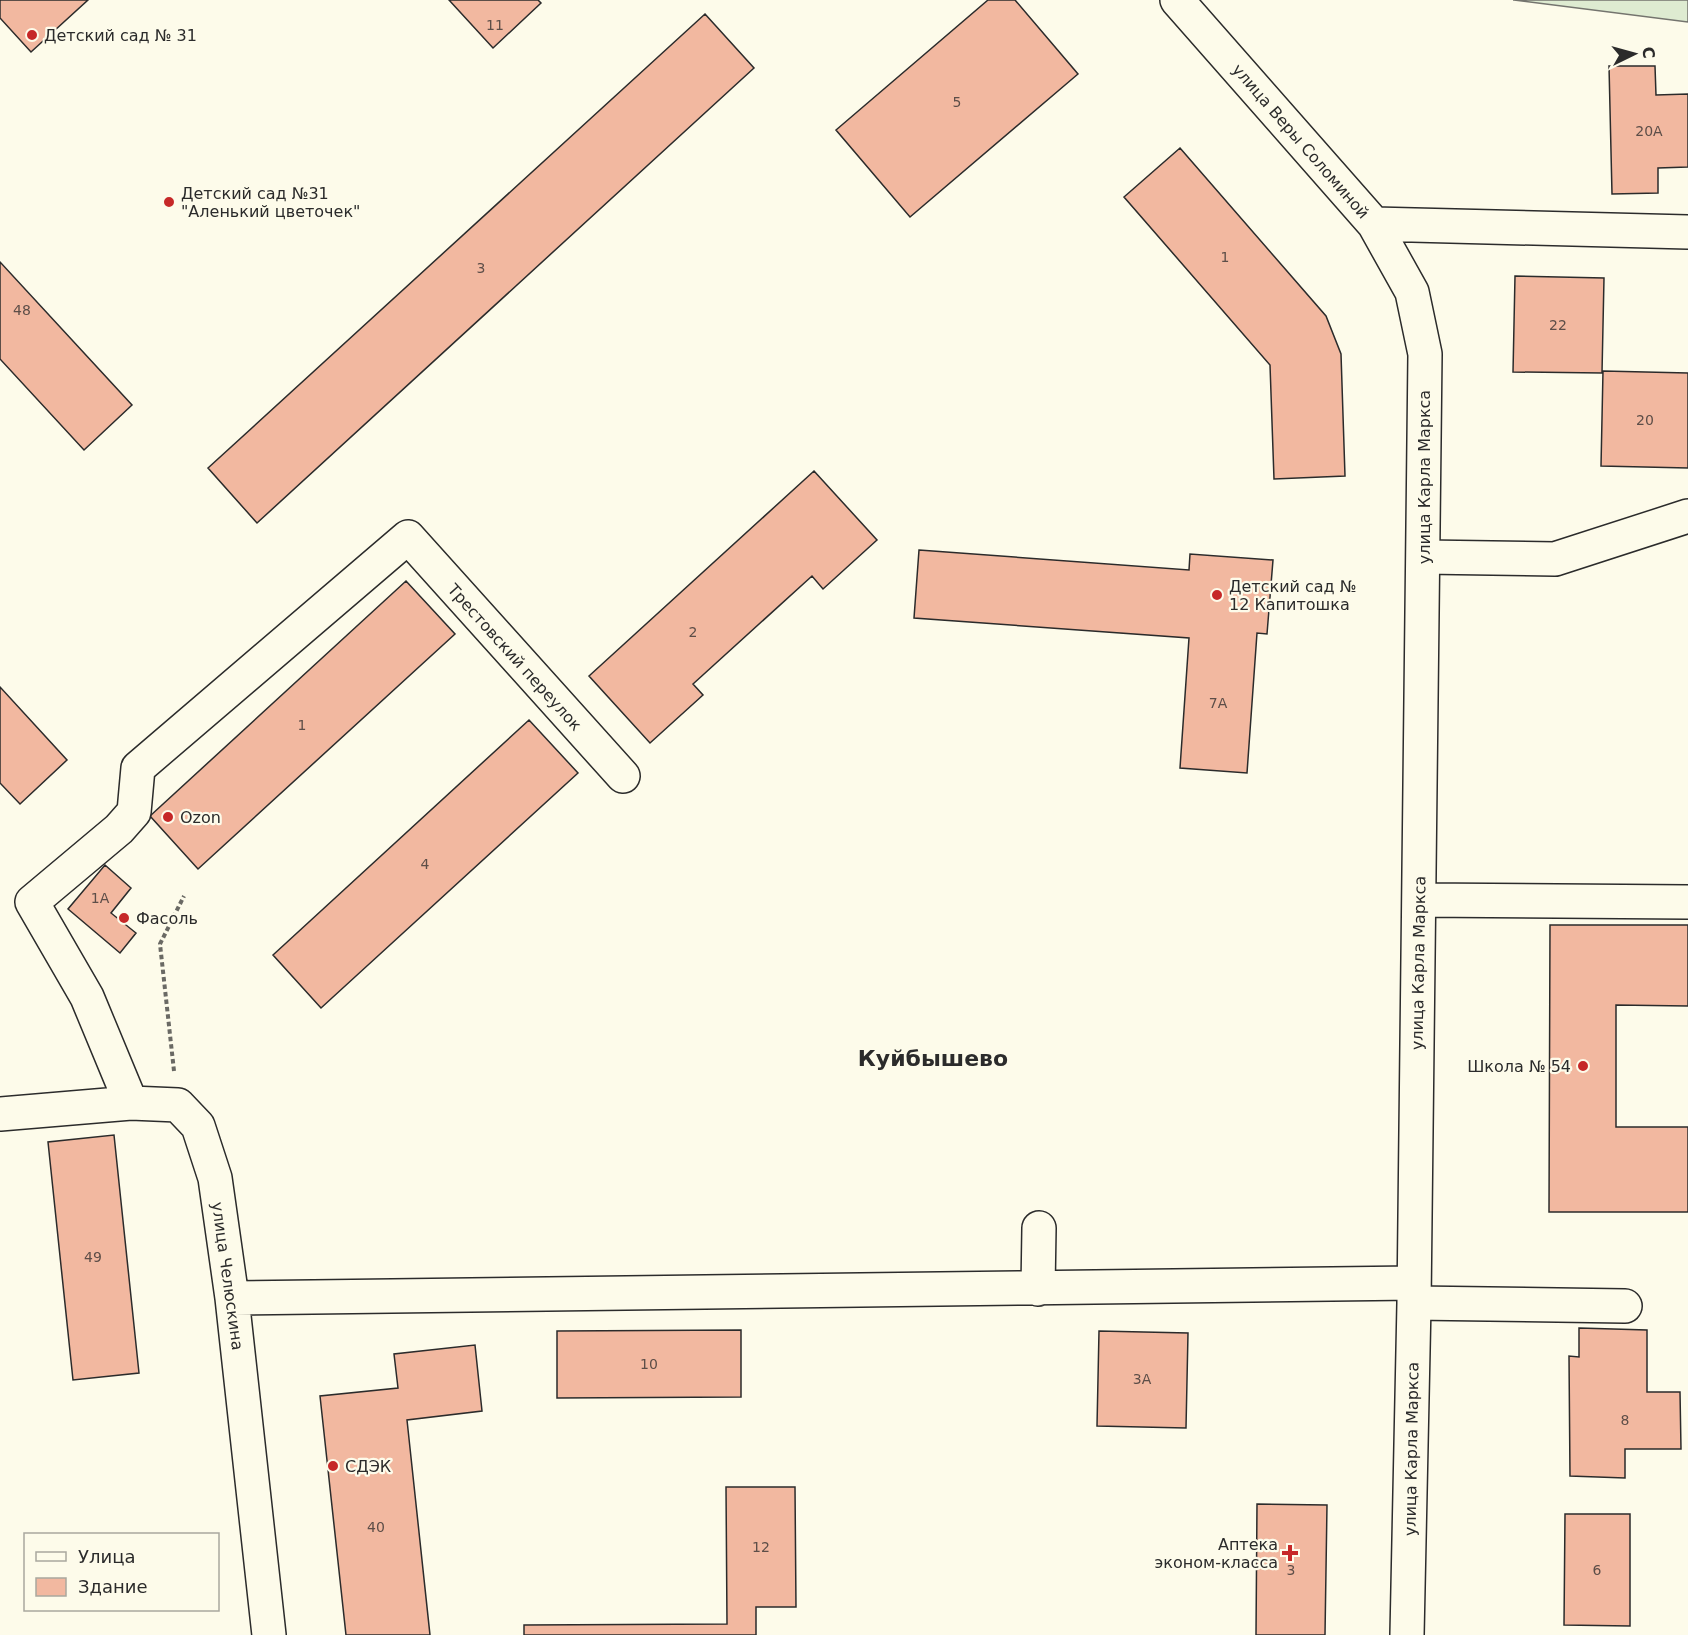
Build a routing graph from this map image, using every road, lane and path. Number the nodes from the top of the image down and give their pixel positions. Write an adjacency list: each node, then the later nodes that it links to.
1 (1177, 0): 2 (street, улица Веры Соломиной)
2 (1374, 225): 3 (street); 4 (street, улица Веры Соломиной)
3 (1688, 232)
4 (1412, 291): 6 (street, улица Карла Маркса)
5 (1688, 516): 6 (street)
6 (1424, 557): 9 (street, улица Карла Маркса)
7 (623, 776): 11 (street, Трестовский переулок)
8 (184, 896): 12 (path)
9 (1419, 900): 10 (street); 16 (street, улица Карла Маркса)
10 (1688, 902)
11 (130, 1103): 12 (street); 13 (street)
12 (178, 1105): 17 (street, улица Челюскина)
13 (0, 1114)
14 (1039, 1228): 15 (street)
15 (1038, 1289): 16 (street); 17 (street)
16 (1414, 1293): 18 (street); 20 (street, улица Карла Маркса)
17 (232, 1298): 19 (street, улица Челюскина)
18 (1625, 1306)
19 (269, 1635)
20 (1407, 1635)

